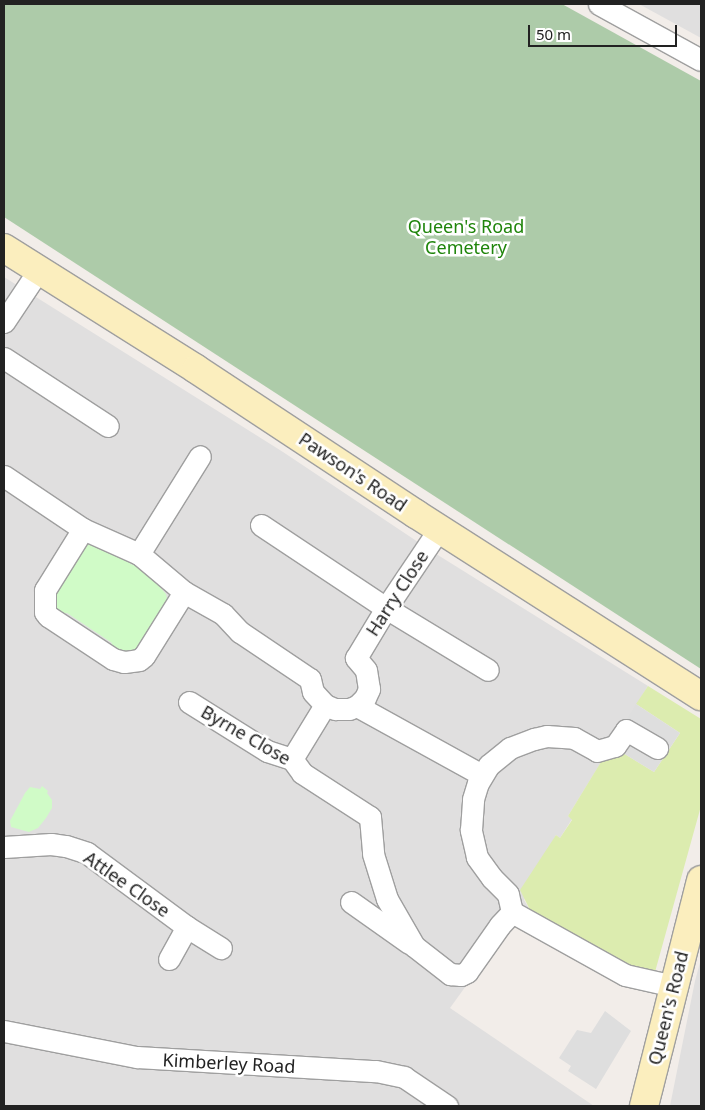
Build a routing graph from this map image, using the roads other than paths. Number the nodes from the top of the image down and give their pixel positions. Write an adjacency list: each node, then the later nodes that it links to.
1 (599, 4): 2 (street)
2 (701, 60)
3 (4, 248): 4 (street, Pawson's Road)
4 (38, 271): 5 (street); 12 (street, Pawson's Road)
5 (4, 322)
6 (4, 358): 7 (street)
7 (108, 426)
8 (200, 456): 13 (street)
9 (4, 476): 11 (street)
10 (261, 526): 15 (street)
11 (83, 529): 13 (street); 14 (street)
12 (439, 529): 15 (street, Harry Close); 17 (street, Pawson's Road)
13 (139, 554): 14 (street)
14 (184, 592): 19 (street)
15 (386, 608): 16 (street); 20 (street, Harry Close)
16 (488, 670)
17 (701, 696)
18 (189, 702): 22 (street, Byrne Close)
19 (325, 705): 20 (street); 22 (street)
20 (357, 706): 23 (street)
21 (657, 748): 23 (street)
22 (292, 759): 29 (street, Byrne Close)
23 (482, 775): 27 (street)
24 (4, 847): 28 (street, Attlee Close)
25 (701, 880): 32 (street, Queen's Road)
26 (351, 902): 29 (street)
27 (512, 912): 29 (street, Byrne Close); 32 (street)
28 (187, 927): 30 (street, Attlee Close); 31 (street, Attlee Close)
29 (414, 946)
30 (221, 948)
31 (169, 958)
32 (674, 986): 35 (street, Queen's Road)
33 (4, 1031): 34 (street, Kimberley Road)
34 (447, 1106)
35 (644, 1106)

